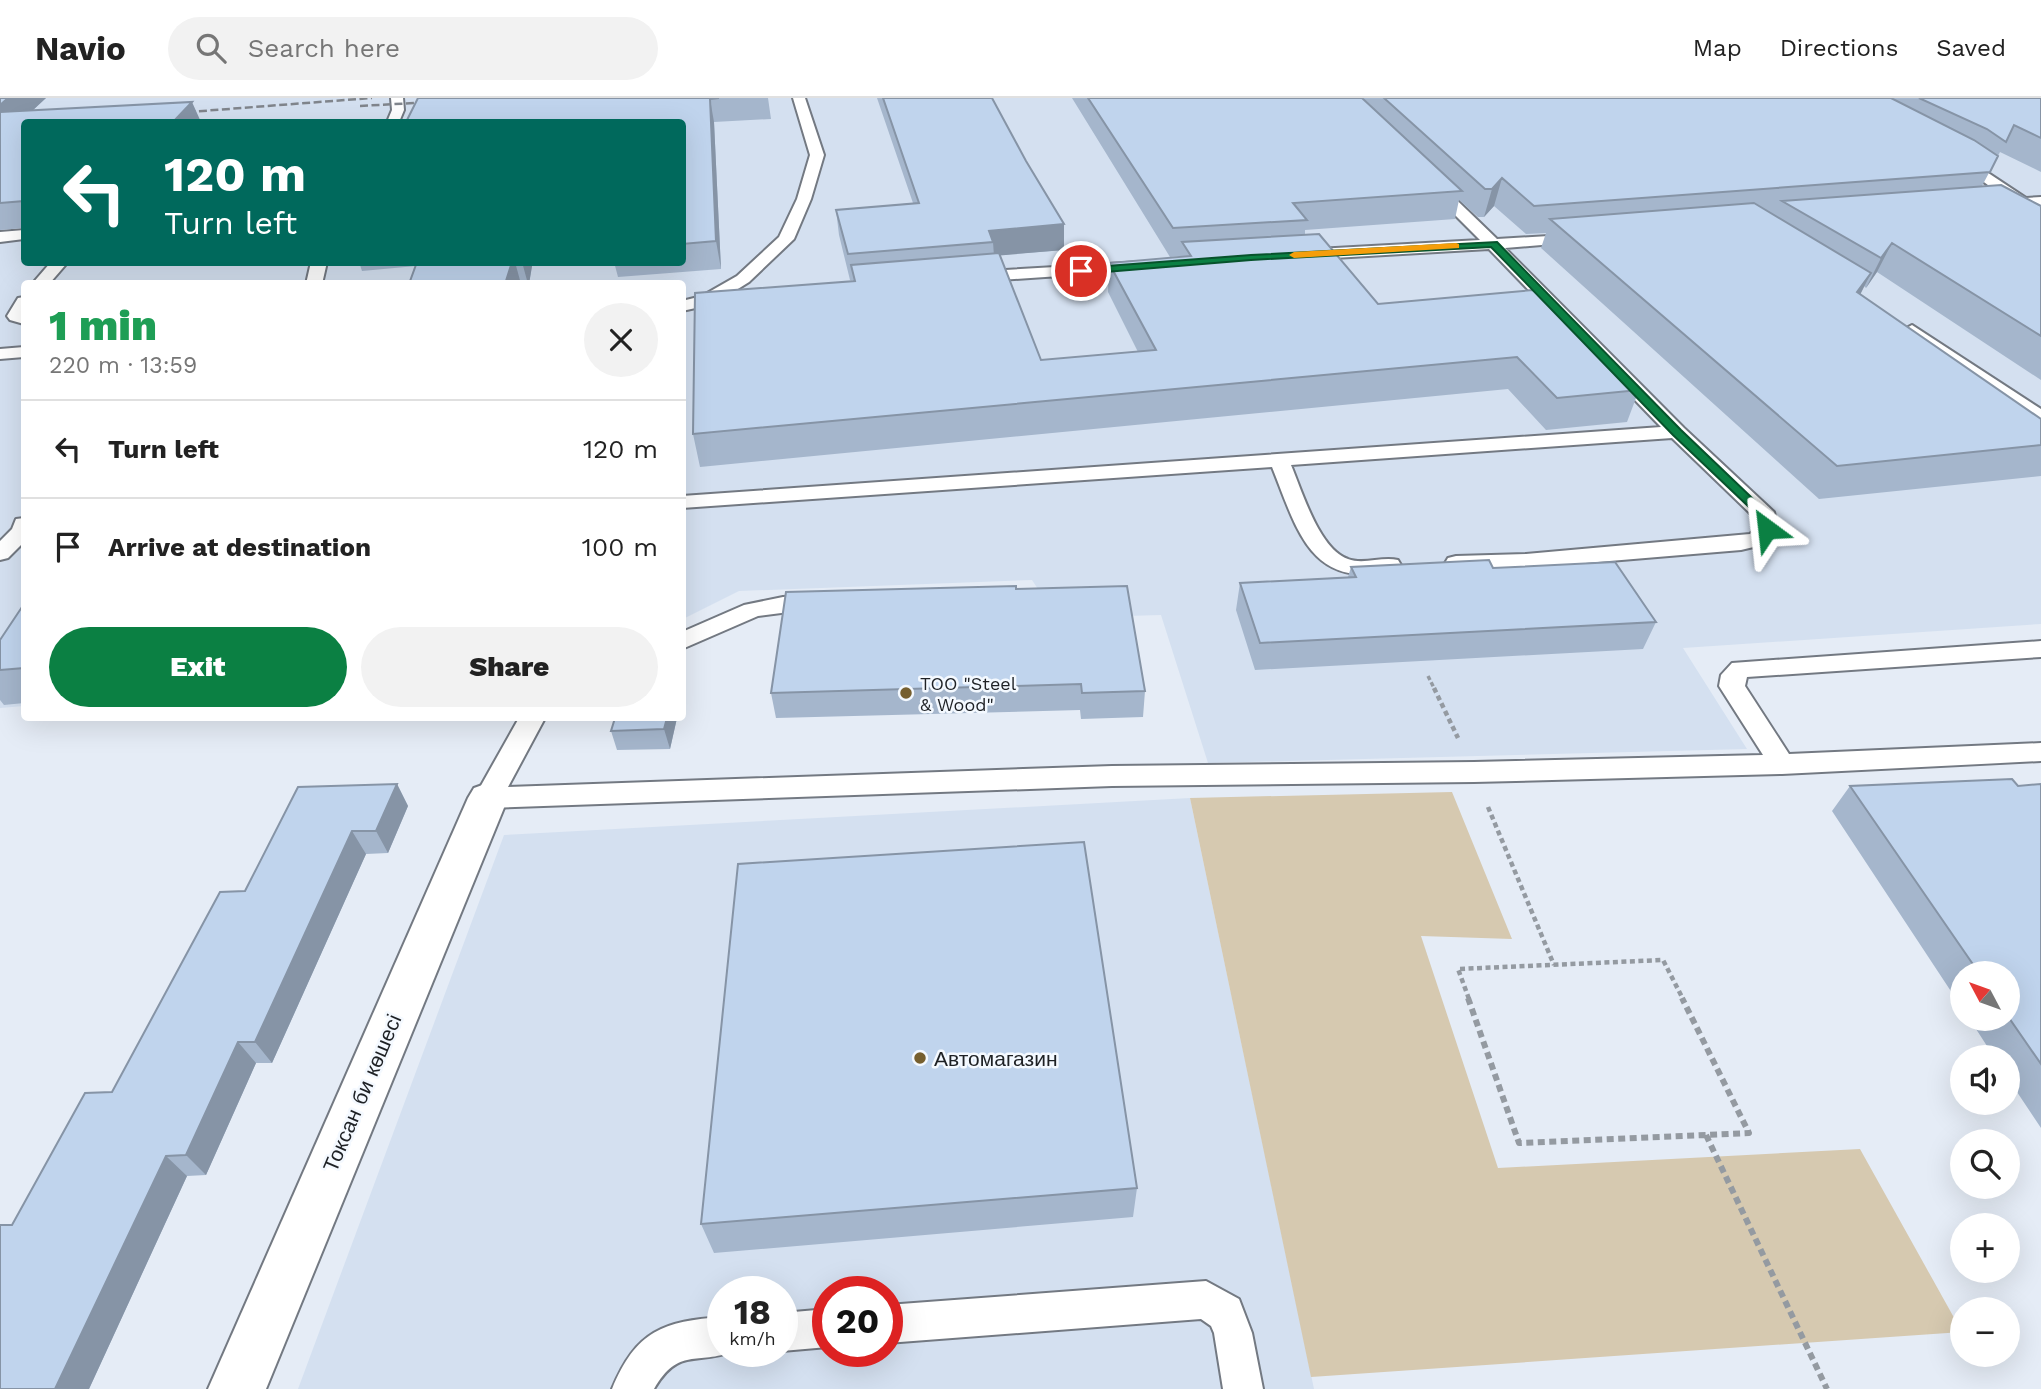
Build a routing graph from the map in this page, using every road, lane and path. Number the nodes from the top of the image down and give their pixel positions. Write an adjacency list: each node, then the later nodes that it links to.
1 (397, 98): 3 (lane)
2 (799, 98): 19 (lane)
3 (394, 119)
4 (1945, 150): 6 (lane)
5 (1421, 174): 12 (lane)
6 (2032, 202): 7 (lane); 8 (lane)
7 (1984, 206)
8 (2041, 211)
9 (21, 235): 11 (lane)
10 (1595, 235): 12 (lane)
11 (0, 237)
12 (1493, 244): 13 (lane); 27 (lane)
13 (1278, 256)
14 (1159, 265): 16 (lane)
15 (57, 266): 17 (lane)
16 (954, 278)
17 (44, 280)
18 (749, 296): 19 (lane)
19 (708, 300): 20 (lane)
20 (686, 305)
21 (1896, 319): 26 (lane)
22 (21, 325): 23 (lane)
23 (0, 327)
24 (21, 352): 25 (lane)
25 (3, 354)
26 (2041, 418)
27 (1677, 432): 28 (lane); 32 (lane)
28 (1279, 460): 29 (lane); 33 (lane)
29 (686, 502)
30 (21, 533): 31 (lane)
31 (0, 554)
32 (1441, 563)
33 (1405, 565)
34 (846, 601): 35 (lane)
35 (686, 639)
36 (2041, 649): 40 (lane)
37 (1428, 676): 41 (path)
38 (530, 721): 42 (lane)
39 (2041, 751): 40 (lane)
40 (1782, 764): 41 (lane)
41 (1474, 772): 42 (lane); 43 (path)
42 (488, 798): 47 (street, Токсан би көшесі)
43 (1554, 965): 44 (path); 44 (path)
44 (1706, 1135): 50 (path)
45 (903, 1323): 49 (lane)
46 (707, 1337): 48 (lane)
47 (237, 1389)
48 (632, 1389)
49 (1243, 1389)
50 (1826, 1389)

